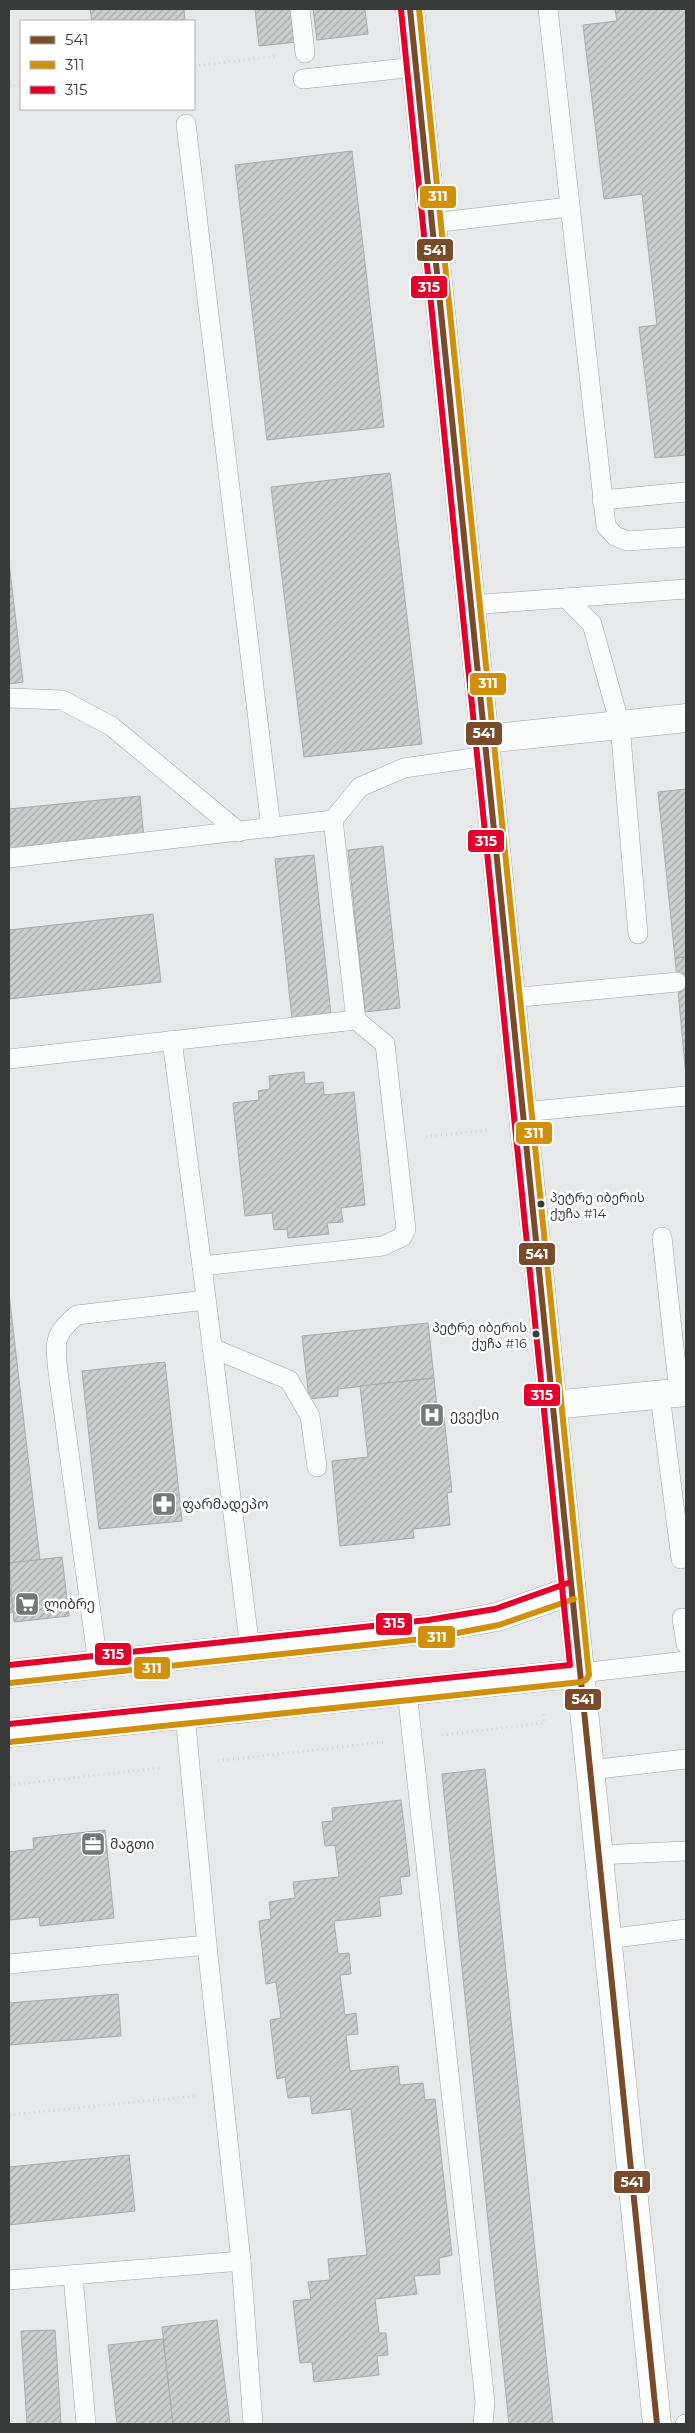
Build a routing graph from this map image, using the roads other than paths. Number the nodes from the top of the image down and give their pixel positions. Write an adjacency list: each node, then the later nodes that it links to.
1 (300, 9): 4 (lane)
2 (410, 9): 5 (street)
3 (548, 9): 8 (lane)
4 (305, 53)
5 (416, 67): 6 (lane); 9 (street)
6 (303, 79)
7 (186, 124): 21 (lane)
8 (568, 207): 9 (lane); 11 (lane)
9 (432, 223): 15 (street)
10 (686, 492): 11 (lane)
11 (602, 500): 12 (lane)
12 (686, 537)
13 (686, 589): 14 (lane)
14 (566, 598): 15 (lane); 18 (lane)
15 (471, 605): 19 (street)
16 (9, 698): 22 (lane)
17 (686, 718): 18 (street)
18 (620, 725): 19 (street); 24 (lane)
19 (486, 748): 20 (lane); 26 (street)
20 (333, 820): 21 (lane); 27 (lane)
21 (271, 828): 22 (lane)
22 (239, 832): 23 (lane)
23 (9, 858)
24 (638, 934)
25 (677, 982): 26 (lane)
26 (511, 998): 31 (street)
27 (356, 1020): 28 (lane); 33 (lane)
28 (172, 1040): 29 (lane); 33 (lane)
29 (9, 1059)
30 (686, 1096): 31 (lane)
31 (523, 1112): 37 (street)
32 (662, 1237): 36 (lane)
33 (202, 1266): 34 (lane)
34 (206, 1300): 35 (lane); 45 (lane)
35 (212, 1348): 38 (lane); 43 (lane)
36 (675, 1393): 37 (street); 39 (lane)
37 (553, 1405): 40 (street)
38 (317, 1467)
39 (681, 1558)
40 (571, 1591): 43 (street); 46 (street)
41 (682, 1618): 42 (lane)
42 (686, 1644)
43 (250, 1649): 45 (street)
44 (686, 1661): 46 (lane)
45 (98, 1664): 47 (street)
46 (580, 1672): 48 (street); 52 (street)
47 (9, 1674)
48 (407, 1691): 49 (street); 64 (lane)
49 (185, 1714): 50 (street); 57 (lane)
50 (9, 1733)
51 (686, 1759): 52 (lane)
52 (590, 1770): 54 (street)
53 (686, 1851): 54 (lane)
54 (598, 1855): 56 (street)
55 (686, 1930): 56 (lane)
56 (607, 1939): 65 (street)
57 (207, 1944): 58 (lane); 59 (lane)
58 (9, 1964)
59 (241, 2261): 60 (lane); 63 (lane)
60 (73, 2274): 61 (lane); 62 (lane)
61 (9, 2280)
62 (86, 2424)
63 (253, 2424)
64 (483, 2424)
65 (657, 2424)

